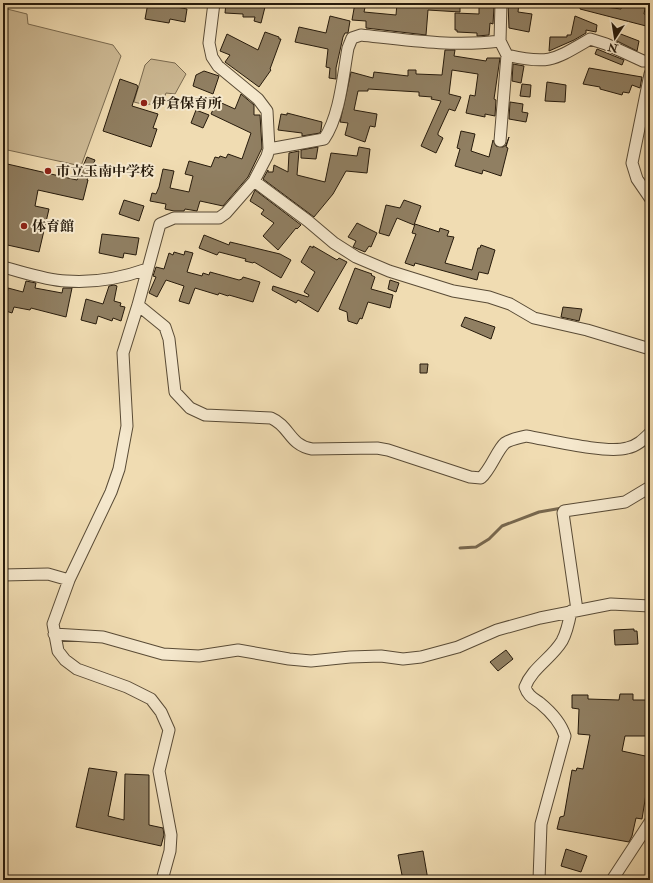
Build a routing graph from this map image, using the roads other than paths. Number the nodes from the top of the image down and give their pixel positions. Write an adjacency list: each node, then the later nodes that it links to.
1 (214, 3): 8 (street)
2 (501, 3): 3 (street)
3 (500, 41): 4 (street); 8 (street)
4 (507, 55): 5 (street); 7 (street)
5 (650, 61)
6 (650, 74): 10 (street)
7 (500, 140)
8 (269, 149): 9 (street)
9 (254, 181): 12 (street); 14 (street)
10 (650, 198)
11 (3, 267): 12 (street)
12 (147, 269): 13 (street)
13 (138, 305): 15 (street); 18 (street)
14 (650, 349)
15 (650, 433)
16 (650, 487): 20 (street)
17 (3, 575): 18 (street)
18 (68, 580): 21 (street)
19 (650, 606): 20 (street)
20 (574, 611): 21 (street); 24 (street)
21 (54, 634): 23 (street)
22 (650, 822): 25 (street)
23 (162, 880)
24 (539, 880)
25 (612, 880)

